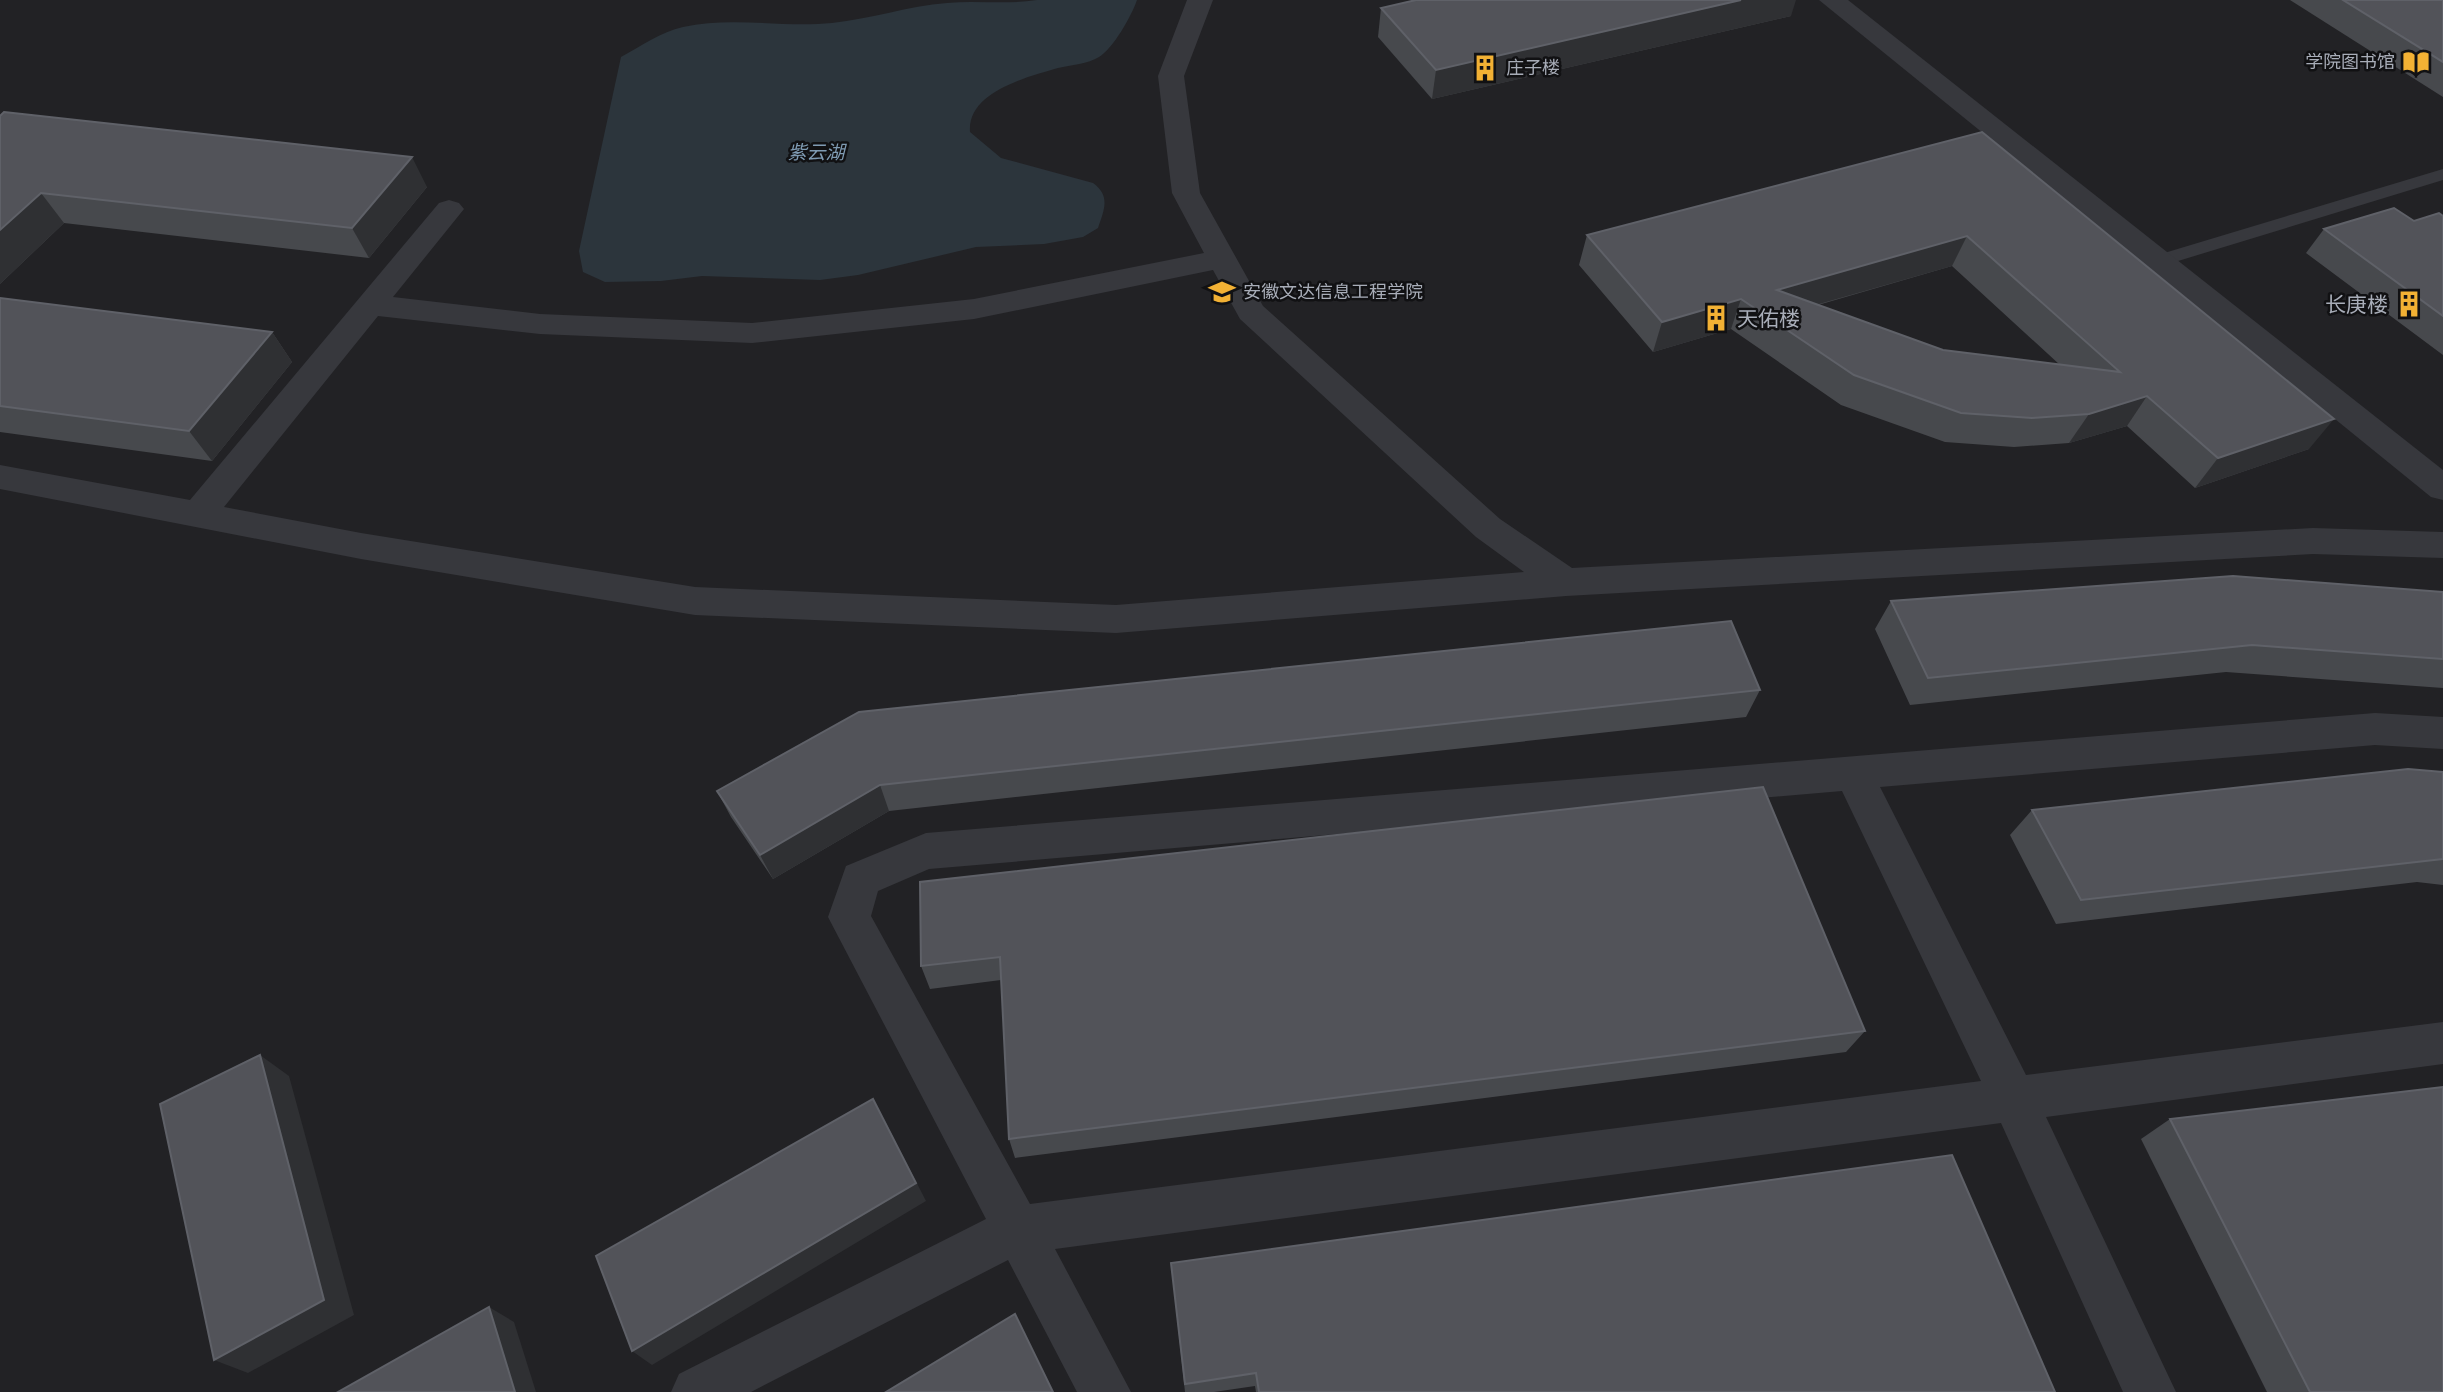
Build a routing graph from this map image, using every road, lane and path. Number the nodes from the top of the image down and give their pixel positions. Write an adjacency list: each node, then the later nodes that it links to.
1 (1200, 0): 5 (street)
2 (1832, 0): 6 (street)
3 (2443, 174): 6 (lane)
4 (449, 209): 7 (street)
5 (1223, 259): 7 (street); 12 (street)
6 (2158, 261): 9 (street)
7 (370, 305): 10 (street)
8 (0, 477): 10 (street)
9 (2443, 488)
10 (198, 515): 12 (street)
11 (2443, 545): 12 (street)
12 (1566, 582)
13 (2443, 733): 14 (street)
14 (1853, 773): 16 (street); 17 (street)
15 (2443, 1043): 16 (street)
16 (2013, 1098): 17 (street); 20 (street)
17 (1016, 1230): 18 (street); 19 (street)
18 (697, 1392)
19 (1105, 1392)
20 (2150, 1392)

